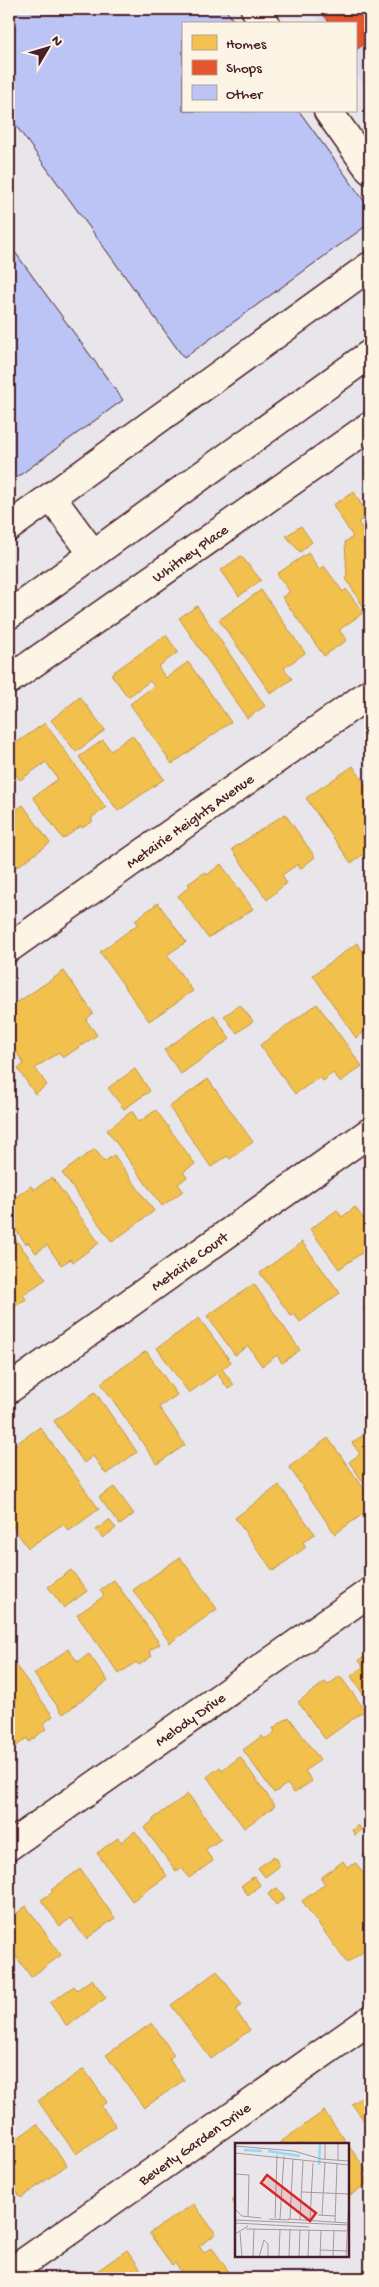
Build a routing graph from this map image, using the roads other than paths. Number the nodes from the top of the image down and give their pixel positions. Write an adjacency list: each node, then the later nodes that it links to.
1 (255, 9): 2 (street)
2 (265, 22)
3 (329, 112): 4 (street)
4 (370, 170)
5 (370, 266): 8 (street)
6 (370, 354): 10 (street)
7 (370, 426): 12 (street, Whitney Place)
8 (51, 497): 9 (street); 10 (street)
9 (9, 527)
10 (93, 554): 11 (street)
11 (9, 615)
12 (9, 680)
13 (370, 693): 14 (street, Metairie Heights Avenue)
14 (9, 948)
15 (370, 1132): 16 (street, Metairie Court)
16 (9, 1389)
17 (370, 1592): 18 (street, Melody Drive)
18 (9, 1846)
19 (370, 2020): 20 (street, Beverly Garden Drive)
20 (18, 2266)

